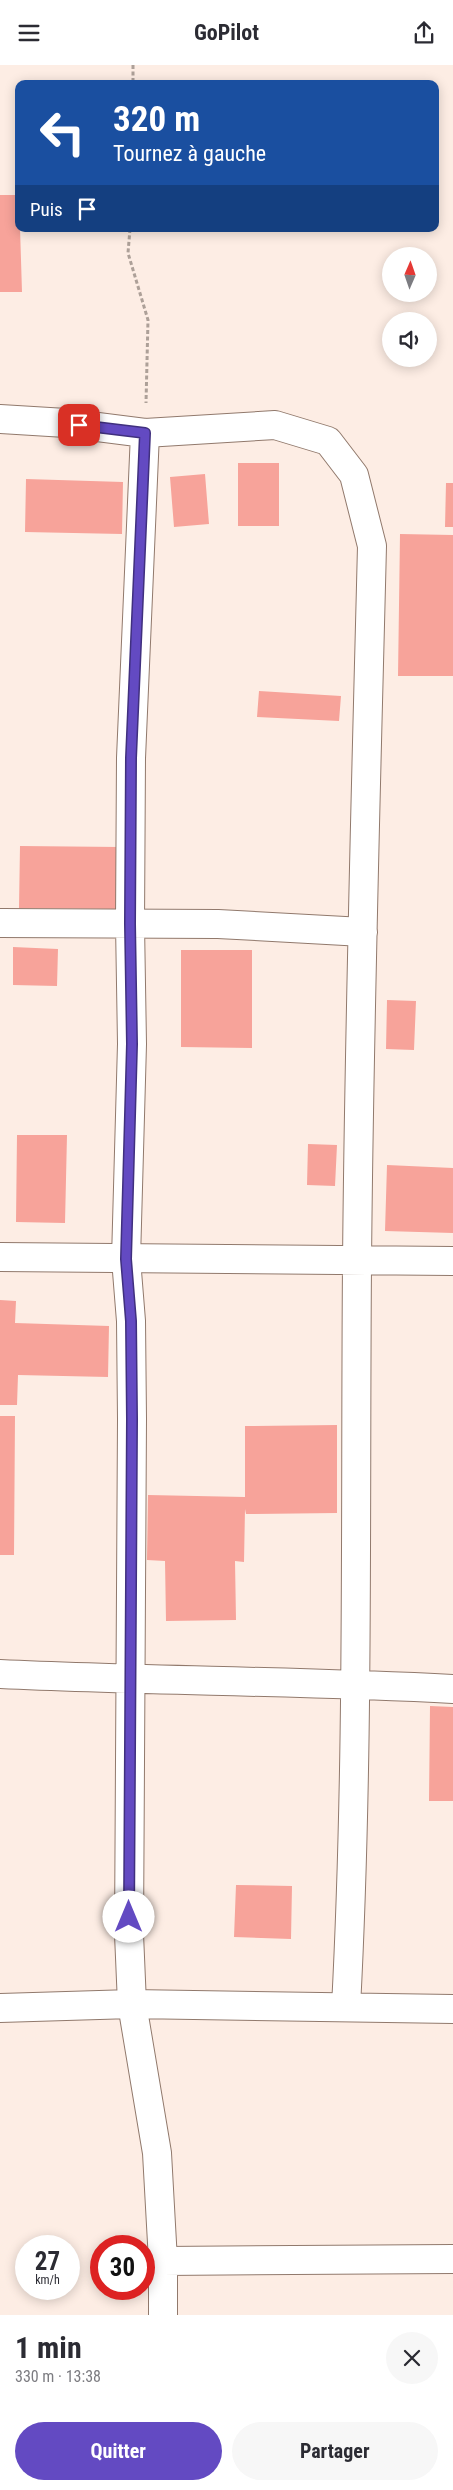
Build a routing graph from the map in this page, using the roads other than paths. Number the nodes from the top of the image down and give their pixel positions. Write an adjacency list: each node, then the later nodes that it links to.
1 (0, 419): 2 (street)
2 (145, 433): 4 (street); 5 (street)
3 (0, 923): 4 (street)
4 (130, 924): 5 (street); 7 (street)
5 (363, 932): 8 (street)
6 (0, 1257): 7 (street)
7 (126, 1259): 8 (street); 11 (street)
8 (357, 1260): 9 (street); 12 (street)
9 (453, 1261)
10 (0, 1674): 11 (street)
11 (129, 1680): 12 (street); 14 (street)
12 (354, 1684): 13 (street); 15 (street)
13 (453, 1689)
14 (132, 2004): 15 (street); 16 (street); 19 (street)
15 (346, 2007): 17 (street)
16 (0, 2008)
17 (453, 2009)
18 (453, 2259): 19 (street)
19 (163, 2261): 20 (street)
20 (163, 2315)

